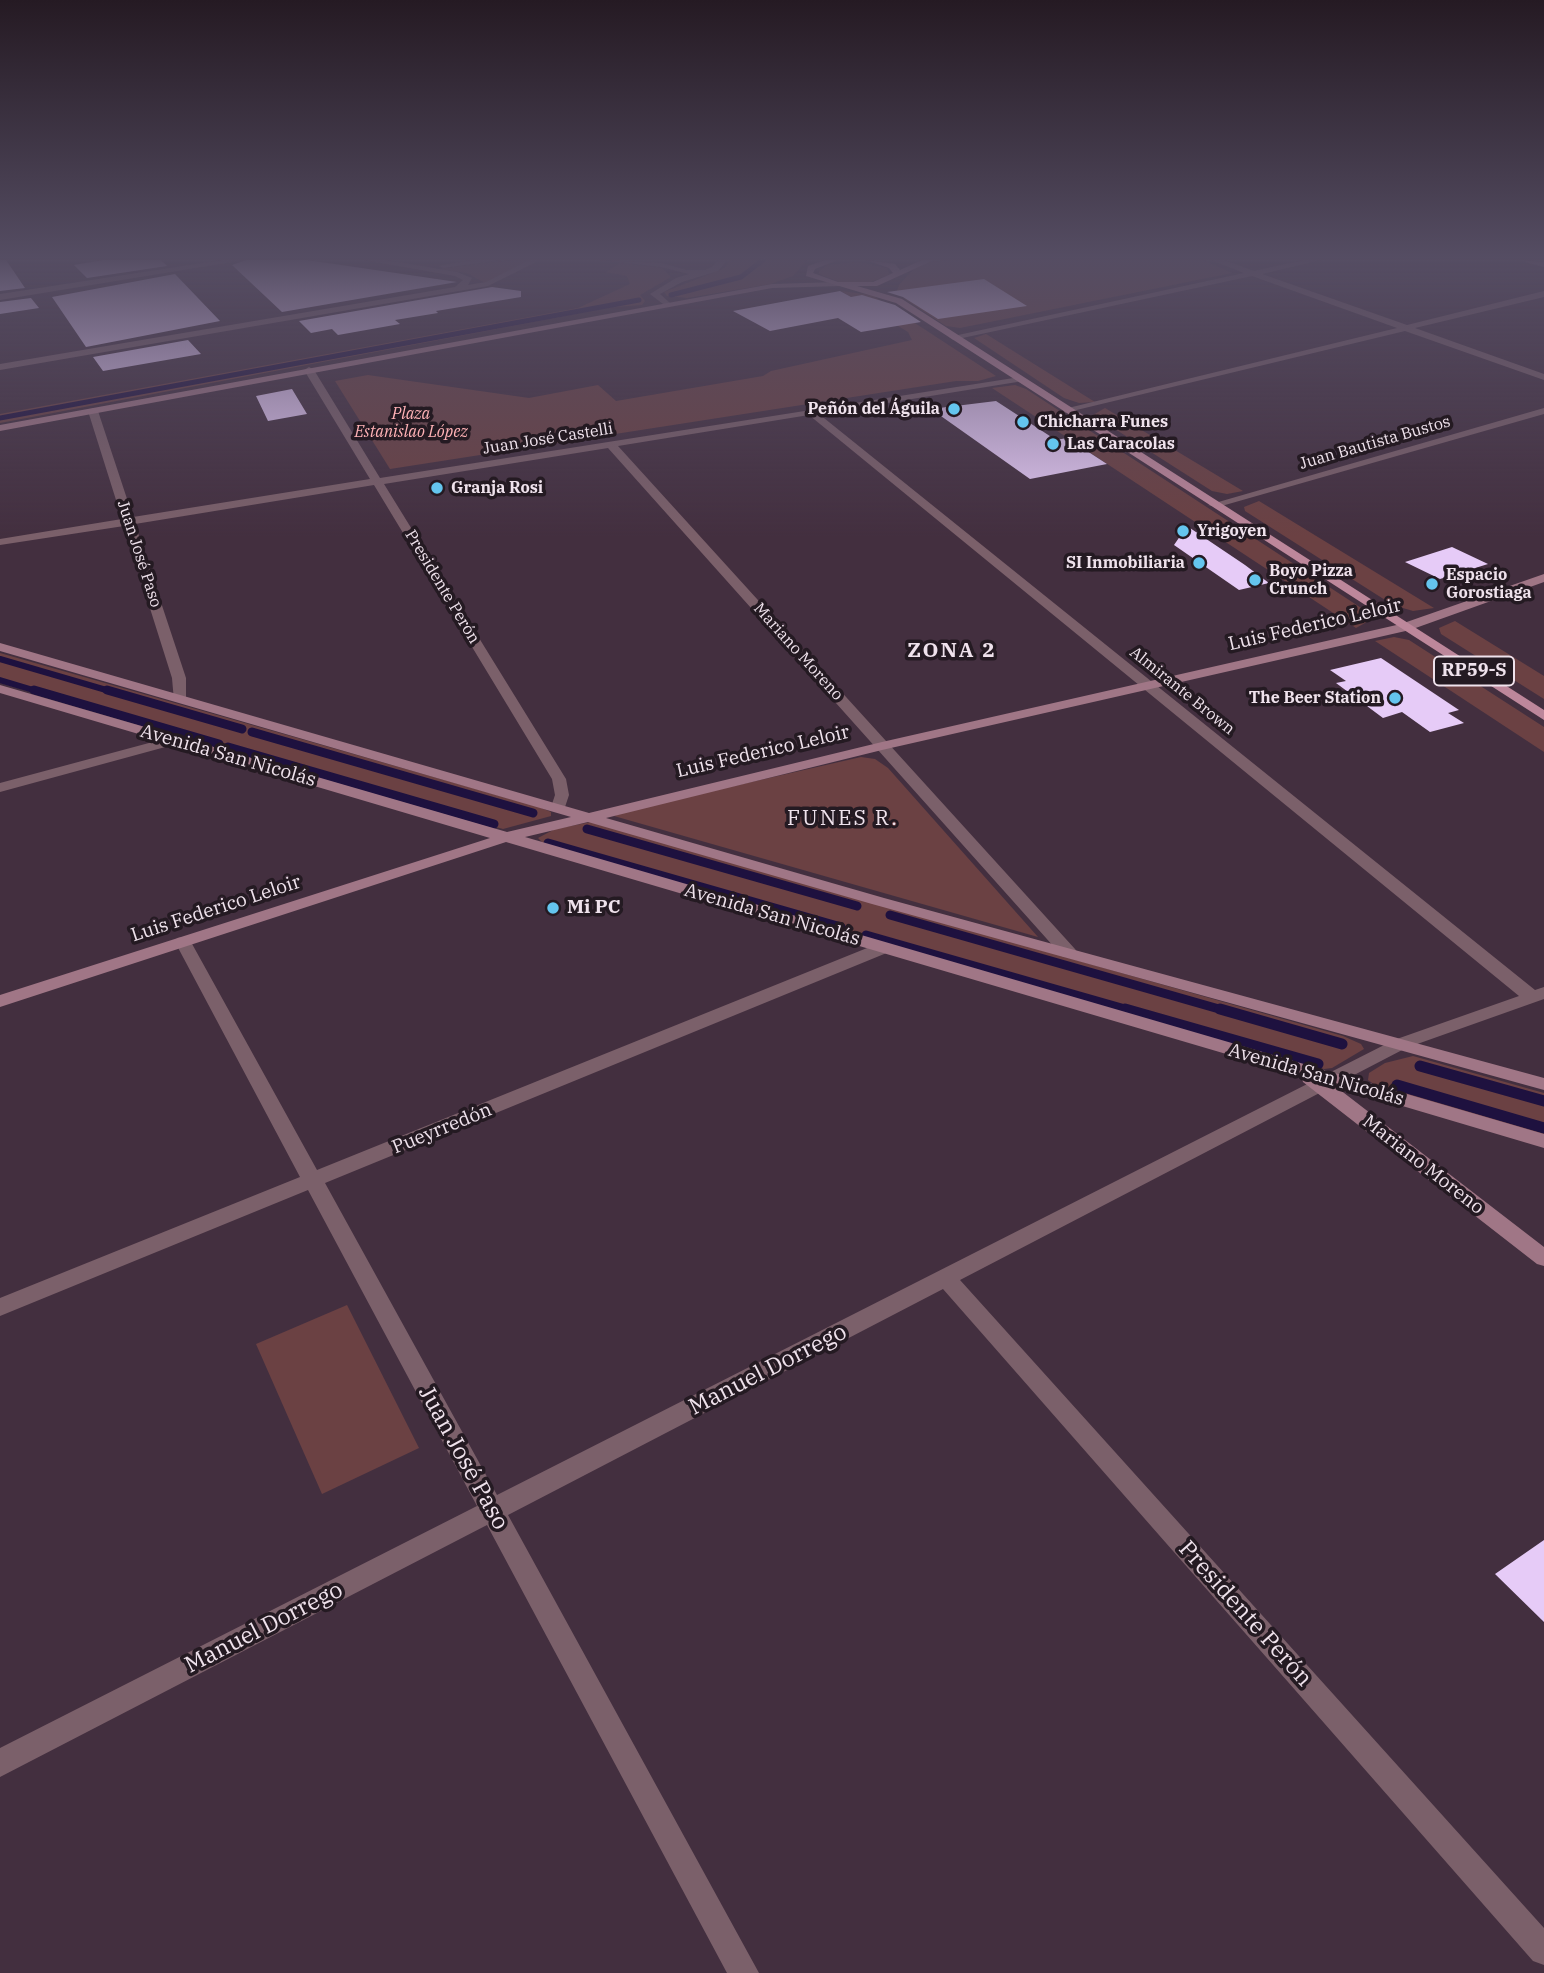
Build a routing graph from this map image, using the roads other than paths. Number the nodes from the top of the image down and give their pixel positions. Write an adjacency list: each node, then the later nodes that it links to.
1 (88, 352): 6 (street)
2 (406, 352): 7 (street)
3 (976, 352): 9 (main road, RP59-S)
4 (1307, 352): 11 (street)
5 (1473, 352): 8 (street)
6 (0, 367)
7 (309, 370): 10 (street); 16 (street, Presidente Perón)
8 (1544, 377)
9 (1017, 379): 11 (main road, RP59-S); 13 (street, Juan José Castelli)
10 (93, 411): 14 (street); 18 (street, Juan José Paso)
11 (1068, 411): 17 (main road, RP59-S)
12 (1544, 411): 17 (street, Juan Bautista Bustos)
13 (811, 412): 15 (street, Juan José Castelli); 23 (street, Almirante Brown)
14 (0, 429)
15 (611, 445): 16 (street, Juan José Castelli); 28 (street, Mariano Moreno)
16 (379, 482): 18 (street, Juan José Castelli); 30 (street, Presidente Perón)
17 (1214, 505): 21 (main road, RP59-S)
18 (128, 522): 19 (street, Juan José Castelli); 25 (street, Juan José Paso)
19 (0, 542)
20 (1544, 578): 21 (street, Luis Federico Leloir)
21 (1405, 627): 23 (street, Luis Federico Leloir); 26 (main road, RP59-S)
22 (0, 647): 25 (street)
23 (1147, 685): 28 (street, Luis Federico Leloir); 36 (street, Almirante Brown)
24 (0, 689): 27 (street, Avenida San Nicolás)
25 (179, 698): 30 (street)
26 (1544, 716)
27 (175, 740): 29 (street); 32 (street, Avenida San Nicolás)
28 (882, 746): 31 (street, Luis Federico Leloir); 35 (street, Mariano Moreno)
29 (0, 788)
30 (559, 807): 31 (street)
31 (587, 816): 32 (street, Luis Federico Leloir); 35 (street)
32 (507, 837): 33 (street, Luis Federico Leloir); 34 (street, Avenida San Nicolás)
33 (183, 942): 37 (street, Luis Federico Leloir); 43 (street, Juan José Paso)
34 (883, 948): 39 (street, Avenida San Nicolás); 43 (street, Pueyrredón)
35 (1069, 953): 38 (street)
36 (1538, 995): 38 (street, Manuel Dorrego)
37 (0, 1001)
38 (1400, 1044): 40 (street, Manuel Dorrego); 41 (street)
39 (1301, 1071): 40 (street, Mariano Moreno)
40 (1325, 1082): 42 (street, Avenida San Nicolás); 44 (street, Mariano Moreno); 45 (street, Manuel Dorrego)
41 (1544, 1084)
42 (1544, 1141)
43 (313, 1181): 46 (street, Pueyrredón); 47 (street, Juan José Paso)
44 (1544, 1258)
45 (946, 1278): 47 (street, Manuel Dorrego); 49 (street, Presidente Perón)
46 (0, 1307)
47 (493, 1512): 48 (street, Manuel Dorrego); 50 (street, Juan José Paso)
48 (0, 1763)
49 (1544, 1950)
50 (744, 1973)

